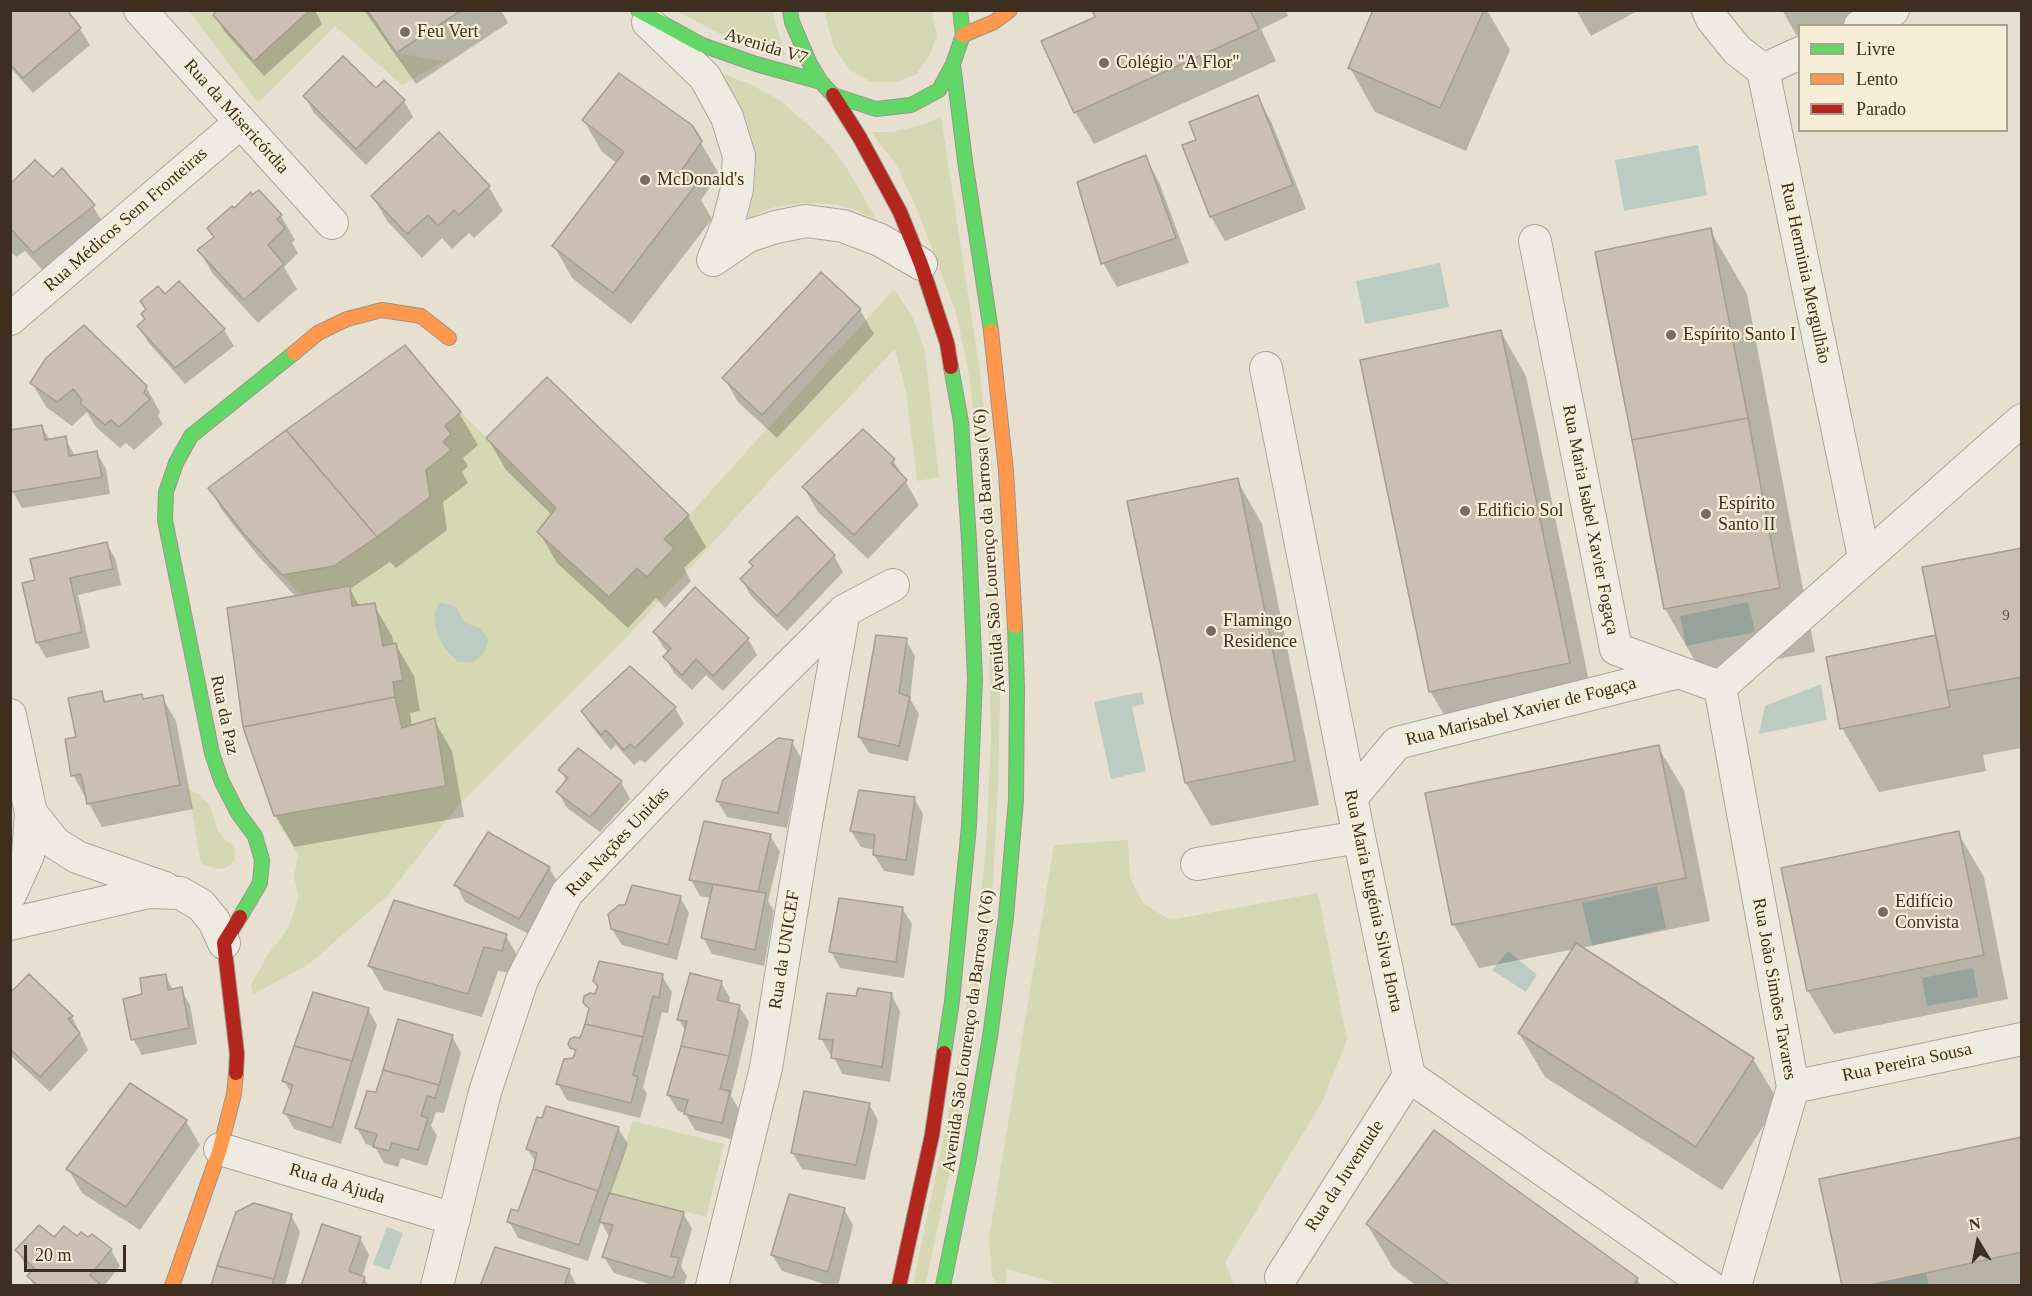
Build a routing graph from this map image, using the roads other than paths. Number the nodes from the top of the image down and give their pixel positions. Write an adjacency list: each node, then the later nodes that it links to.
1 (140, 10): 15 (street, Rua da Misericórdia)
2 (638, 10): 13 (main road, Avenida V7); 18 (street)
3 (790, 10): 13 (main road, Avenida São Lourenço da Barrosa (V6))
4 (960, 10): 9 (main road, Avenida São Lourenço da Barrosa (V6))
5 (1010, 10): 9 (main road)
6 (1707, 10): 12 (street)
7 (1893, 10): 8 (street)
8 (1864, 24)
9 (963, 35): 11 (main road, Avenida São Lourenço da Barrosa (V6))
10 (1798, 54): 12 (street)
11 (953, 64): 14 (main road, Avenida São Lourenço da Barrosa (V6)); 47 (main road, Avenida São Lourenço da Barrosa (V6))
12 (1763, 70): 23 (street, Rua Herminia Mergulhão)
13 (821, 82): 14 (main road, Avenida São Lourenço da Barrosa (V6))
14 (833, 95): 18 (main road, Avenida São Lourenço da Barrosa (V6))
15 (241, 122): 16 (street, Rua da Misericórdia); 19 (street, Rua Médicos Sem Fronteiras)
16 (332, 223)
17 (1534, 241): 26 (street, Rua Maria Isabel Xavier Fogaça)
18 (921, 264): 46 (main road, Avenida São Lourenço da Barrosa (V6))
19 (10, 319)
20 (449, 338): 36 (main road, Rua da Paz)
21 (1266, 368): 29 (street, Rua Maria Eugénia Silva Horta)
22 (2022, 420): 23 (street)
23 (1864, 557): 27 (street)
24 (893, 585): 25 (street, Rua Nações Unidas)
25 (844, 611): 41 (street, Rua Nações Unidas); 45 (street, Rua da UNICEF)
26 (1679, 672): 27 (street, Rua Maria Isabel Xavier Fogaça); 29 (street, Rua Marisabel Xavier de Fogaça)
27 (1720, 687): 39 (street, Rua João Simões Tavares)
28 (10, 715): 30 (street)
29 (1351, 798): 31 (street, Rua Maria Eugénia Silva Horta)
30 (31, 813): 33 (street); 34 (street)
31 (1359, 837): 32 (street); 38 (street, Rua Maria Eugénia Silva Horta)
32 (1197, 864)
33 (180, 893): 35 (street); 36 (street)
34 (10, 895)
35 (10, 924)
36 (224, 943): 40 (main road)
37 (2022, 1039): 39 (street, Rua Pereira Sousa)
38 (1409, 1076): 42 (street, Rua da Juventude); 48 (street)
39 (1793, 1087): 49 (street, Rua João Simões Tavares)
40 (220, 1149): 41 (street, Rua da Ajuda); 43 (main road)
41 (454, 1219): 44 (street, Rua Nações Unidas)
42 (1281, 1277)
43 (172, 1286)
44 (438, 1286)
45 (712, 1286)
46 (899, 1286)
47 (943, 1286)
48 (1708, 1286)
49 (1735, 1286)

